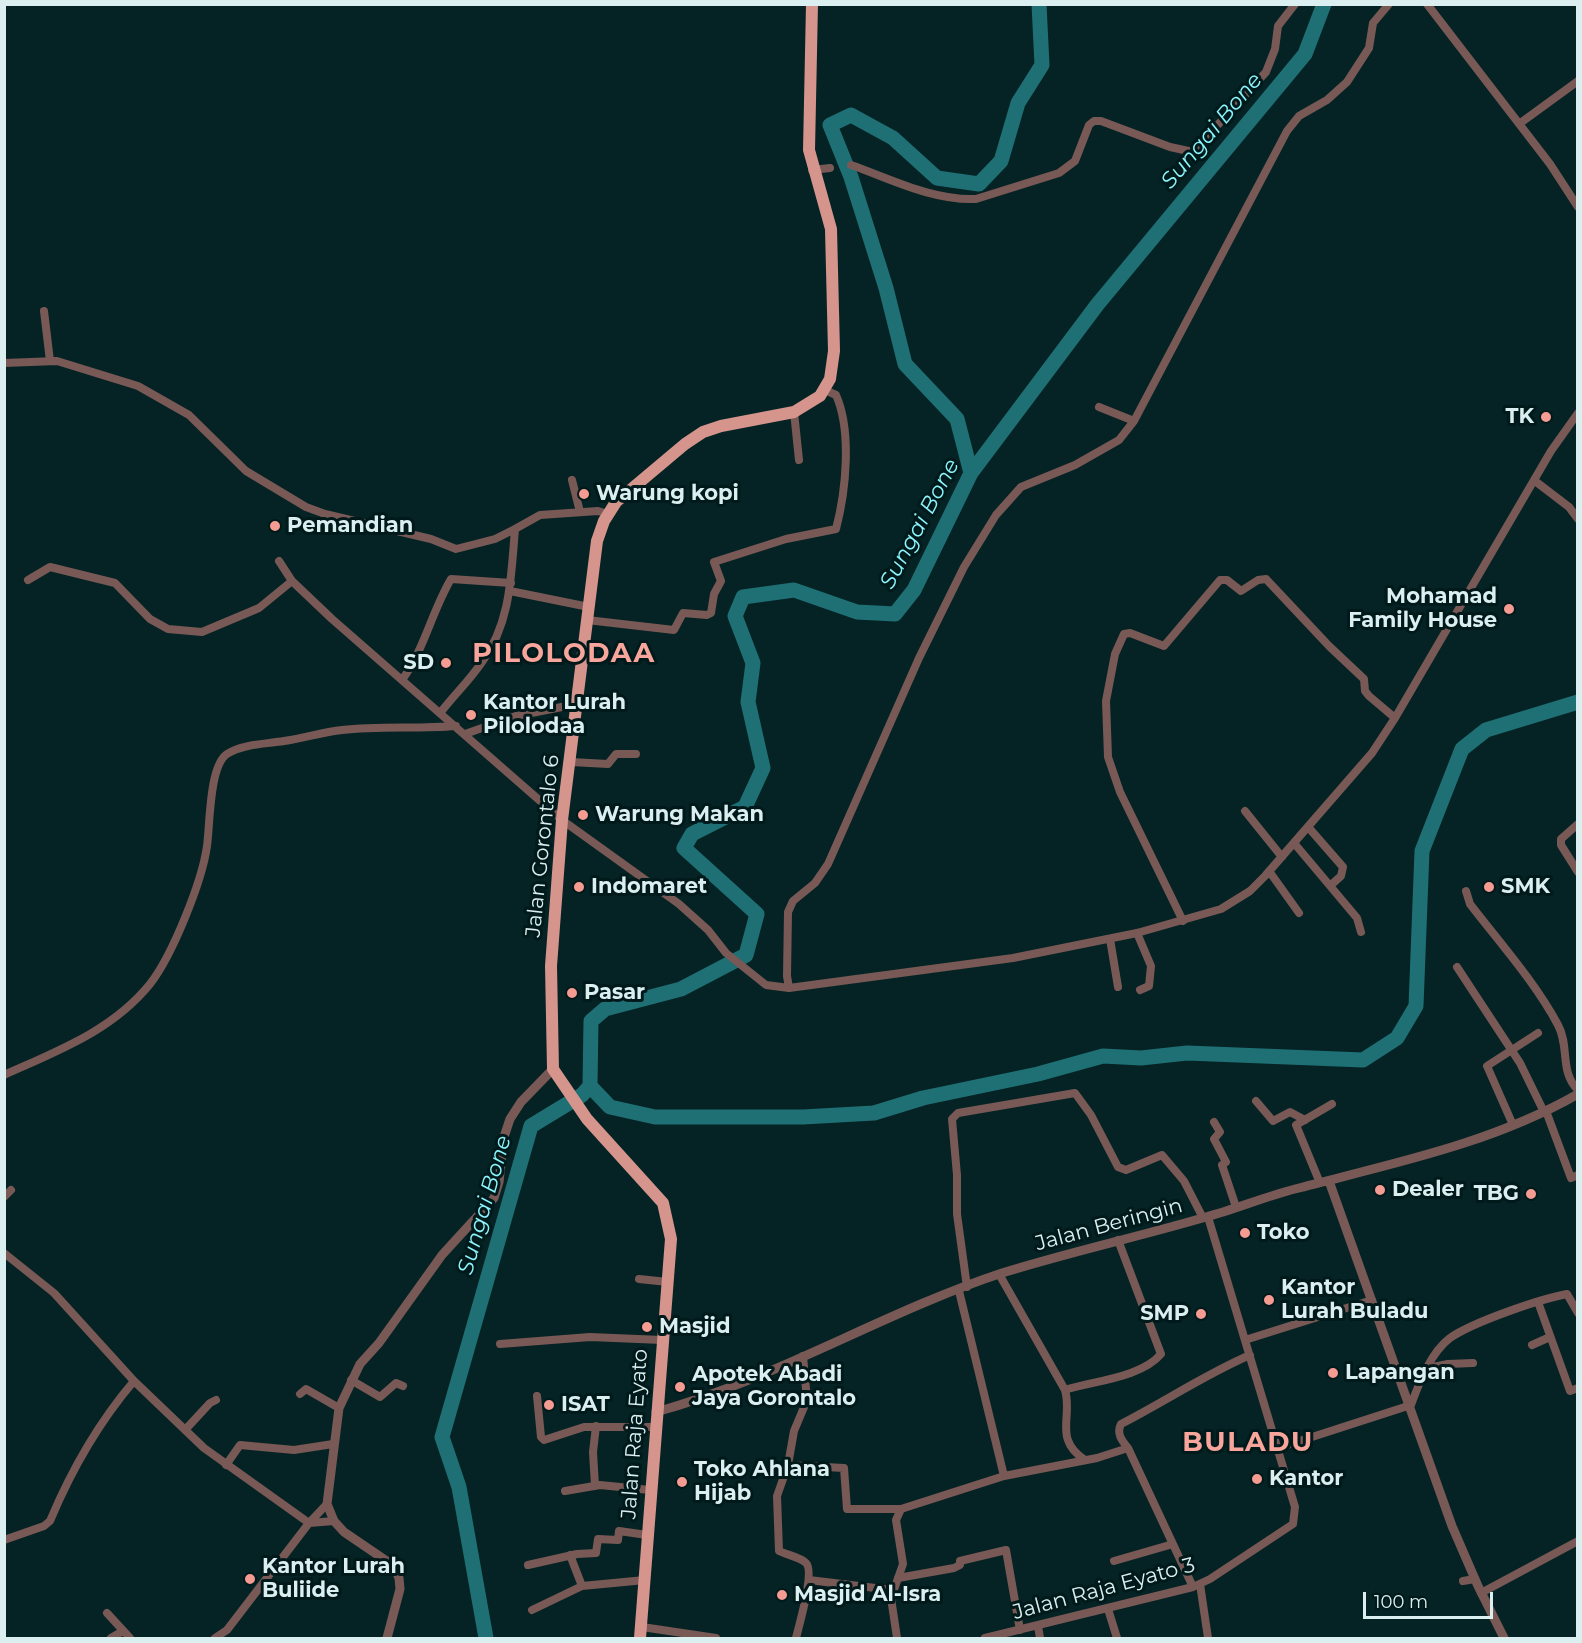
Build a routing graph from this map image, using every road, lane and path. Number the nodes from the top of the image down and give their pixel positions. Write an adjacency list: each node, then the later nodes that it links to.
1 (812, 4): 9 (main road)
2 (1295, 4): 7 (street)
3 (1389, 4): 18 (street)
4 (1427, 4): 6 (street)
5 (1578, 81): 6 (street)
6 (1519, 124): 10 (street)
7 (851, 165)
8 (830, 168): 9 (street)
9 (812, 170): 14 (main road)
10 (1578, 207)
11 (44, 311): 12 (street)
12 (50, 361): 13 (street); 25 (street)
13 (4, 363)
14 (825, 390): 16 (main road, Jalan Gorontalo 6); 30 (street)
15 (1099, 407): 18 (street)
16 (794, 412): 19 (street); 23 (main road, Jalan Gorontalo 6)
17 (1578, 413): 21 (street)
18 (1134, 421): 56 (street)
19 (800, 460)
20 (572, 480): 22 (street)
21 (1535, 481): 24 (street); 34 (street)
22 (580, 512): 23 (street); 25 (street)
23 (608, 514): 30 (main road, Jalan Gorontalo 6)
24 (1578, 519)
25 (515, 530): 29 (street)
26 (279, 561): 28 (street)
27 (28, 579): 28 (street)
28 (292, 581): 31 (street)
29 (511, 587): 30 (street); 31 (street); 33 (street)
30 (588, 614): 32 (main road, Jalan Gorontalo 6)
31 (402, 680): 33 (street)
32 (577, 704): 36 (street); 38 (main road, Jalan Gorontalo 6)
33 (441, 712): 35 (street)
34 (1395, 718): 42 (street); 50 (street)
35 (456, 726): 36 (street); 61 (street)
36 (465, 734): 40 (street)
37 (636, 754): 38 (street)
38 (571, 762): 40 (main road, Jalan Gorontalo 6)
39 (1245, 811): 44 (street)
40 (562, 820): 56 (street); 60 (main road, Jalan Gorontalo 6)
41 (1578, 824): 46 (street)
42 (1309, 828): 43 (street); 47 (street)
43 (1294, 843): 44 (street); 47 (street)
44 (1282, 857): 45 (street)
45 (1269, 871): 49 (street); 50 (street)
46 (1577, 871)
47 (1331, 885): 51 (street)
48 (1466, 891): 62 (street)
49 (1299, 913)
50 (1183, 921): 52 (street)
51 (1361, 932)
52 (1137, 933): 53 (street); 57 (street)
53 (1110, 939): 55 (street); 56 (street)
54 (1457, 967): 59 (street)
55 (1118, 987)
56 (789, 988)
57 (1140, 990)
58 (1538, 1034): 59 (street)
59 (1511, 1050): 65 (street); 68 (street)
60 (555, 1073): 79 (main road, Jalan Raja Eyato); 93 (street)
61 (4, 1075)
62 (1578, 1092): 65 (street, Jalan Beringin)
63 (1256, 1101): 66 (street)
64 (1332, 1104): 66 (street)
65 (1545, 1112): 68 (street, Jalan Beringin); 69 (street)
66 (1305, 1120): 70 (street)
67 (1214, 1122): 73 (street)
68 (1513, 1125): 70 (street, Jalan Beringin)
69 (1578, 1175)
70 (1325, 1182): 73 (street, Jalan Beringin); 81 (street)
71 (11, 1190): 72 (street)
72 (4, 1197)
73 (1236, 1207): 74 (street, Jalan Beringin)
74 (1205, 1218): 75 (street, Jalan Beringin); 80 (street, Jalan Raja Eyato 3); 86 (street, Jalan Raja Eyato 3)
75 (1118, 1240): 77 (street, Jalan Beringin); 97 (street)
76 (4, 1253): 94 (street)
77 (999, 1274): 80 (street, Jalan Beringin); 97 (street)
78 (639, 1280): 79 (street)
79 (668, 1282): 85 (main road, Jalan Raja Eyato)
80 (963, 1289): 90 (street, Jalan Beringin); 113 (street)
81 (1372, 1300): 86 (street); 101 (street)
82 (1538, 1302): 83 (street); 84 (street); 92 (street)
83 (1578, 1313)
84 (1550, 1337): 88 (street); 96 (street)
85 (662, 1340): 87 (street); 103 (main road, Jalan Raja Eyato)
86 (1245, 1340): 89 (street, Jalan Raja Eyato 3)
87 (500, 1344)
88 (1532, 1345)
89 (1250, 1355): 108 (street); 109 (street, Jalan Raja Eyato 3)
90 (803, 1356): 103 (street, Jalan Beringin); 112 (street)
91 (1473, 1363): 92 (street)
92 (1428, 1368): 101 (street)
93 (351, 1380): 95 (street); 102 (street)
94 (134, 1381): 106 (street); 122 (street)
95 (403, 1386)
96 (1578, 1388)
97 (1065, 1390): 110 (street)
98 (300, 1394): 102 (street)
99 (537, 1396): 104 (street)
100 (216, 1400): 106 (street)
101 (1411, 1405): 109 (street); 131 (street)
102 (339, 1408): 107 (street)
103 (656, 1412): 105 (main road, Jalan Raja Eyato)
104 (596, 1426): 105 (street); 114 (street)
105 (654, 1427): 115 (main road, Jalan Raja Eyato)
106 (185, 1430): 111 (street)
107 (333, 1444): 111 (street); 117 (street)
108 (1128, 1448): 110 (street); 124 (street)
109 (1278, 1448): 133 (street, Jalan Raja Eyato 3)
110 (1085, 1460): 113 (street)
111 (226, 1465): 120 (street)
112 (788, 1465): 118 (street); 130 (street)
113 (1004, 1476): 118 (street)
114 (596, 1486): 115 (street); 116 (street)
115 (650, 1490): 121 (main road, Jalan Raja Eyato)
116 (564, 1491)
117 (327, 1504): 119 (street); 120 (street)
118 (901, 1509): 128 (street)
119 (334, 1521): 120 (street); 147 (street)
120 (309, 1522): 146 (street)
121 (647, 1535): 125 (street); 129 (main road, Jalan Raja Eyato)
122 (4, 1540)
123 (1578, 1541): 136 (street)
124 (1173, 1544): 126 (street); 133 (street)
125 (570, 1555): 127 (street); 134 (street)
126 (1113, 1561)
127 (528, 1565)
128 (898, 1578): 135 (street); 141 (street)
129 (645, 1580): 134 (street); 143 (main road, Jalan Raja Eyato)
130 (809, 1580): 135 (street); 149 (street)
131 (1475, 1580): 132 (street); 136 (street)
132 (1463, 1581)
133 (1197, 1585): 137 (street, Jalan Raja Eyato 3); 154 (street)
134 (582, 1586): 138 (street)
135 (892, 1590): 150 (street)
136 (1481, 1593): 155 (street)
137 (1108, 1609): 140 (street, Jalan Raja Eyato 3); 153 (street)
138 (532, 1610)
139 (107, 1613): 142 (street)
140 (1038, 1626): 141 (street, Jalan Raja Eyato 3); 152 (street)
141 (1020, 1630): 151 (street, Jalan Raja Eyato 3)
142 (123, 1631): 144 (street); 145 (street)
143 (641, 1633): 148 (street)
144 (111, 1638)
145 (130, 1638)
146 (215, 1638)
147 (387, 1638)
148 (716, 1638)
149 (796, 1638)
150 (897, 1638)
151 (985, 1638)
152 (1040, 1638)
153 (1117, 1638)
154 (1208, 1638)
155 (1504, 1638)

